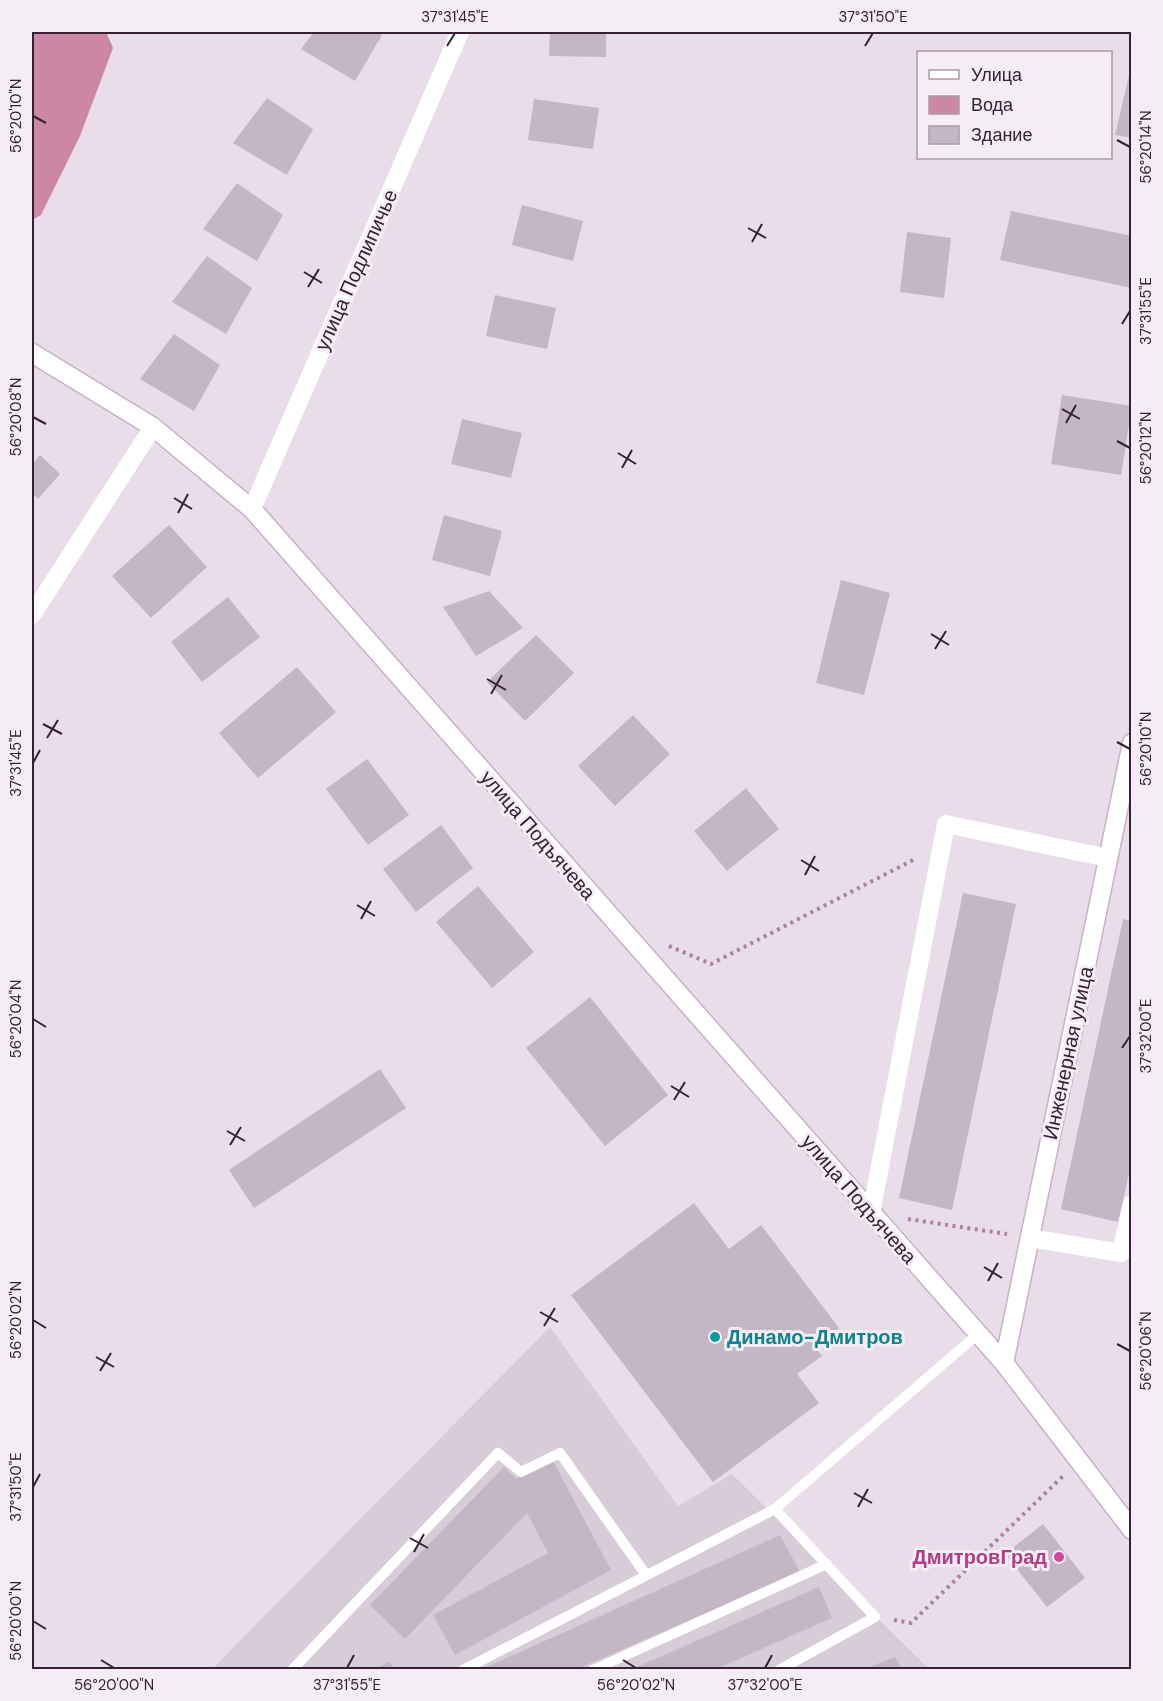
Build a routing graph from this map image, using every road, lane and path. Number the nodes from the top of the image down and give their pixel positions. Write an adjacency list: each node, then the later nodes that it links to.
1 (460, 32): 4 (street, улица Подлипичье)
2 (32, 352): 3 (street, улица Подъячева)
3 (153, 427): 4 (street, улица Подъячева); 5 (street)
4 (252, 509): 11 (street, улица Подъячева)
5 (32, 615)
6 (1131, 743): 8 (street, Инженерная улица)
7 (941, 845): 8 (street); 9 (path); 11 (street)
8 (1108, 858): 12 (street, Инженерная улица)
9 (658, 942)
10 (1131, 1204): 12 (street)
11 (871, 1213): 12 (path); 13 (street, улица Подъячева)
12 (1030, 1238): 14 (street, Инженерная улица)
13 (978, 1334): 14 (street, улица Подъячева); 16 (lane)
14 (1004, 1363): 15 (street, улица Подъячева)
15 (1079, 1461): 17 (street, улица Подъячева); 20 (path)
16 (775, 1509): 18 (lane); 19 (lane)
17 (1131, 1530)
18 (826, 1564): 20 (lane); 23 (lane)
19 (646, 1575): 21 (lane); 22 (lane)
20 (875, 1617): 24 (lane)
21 (292, 1670)
22 (463, 1670)
23 (593, 1670)
24 (779, 1670)

